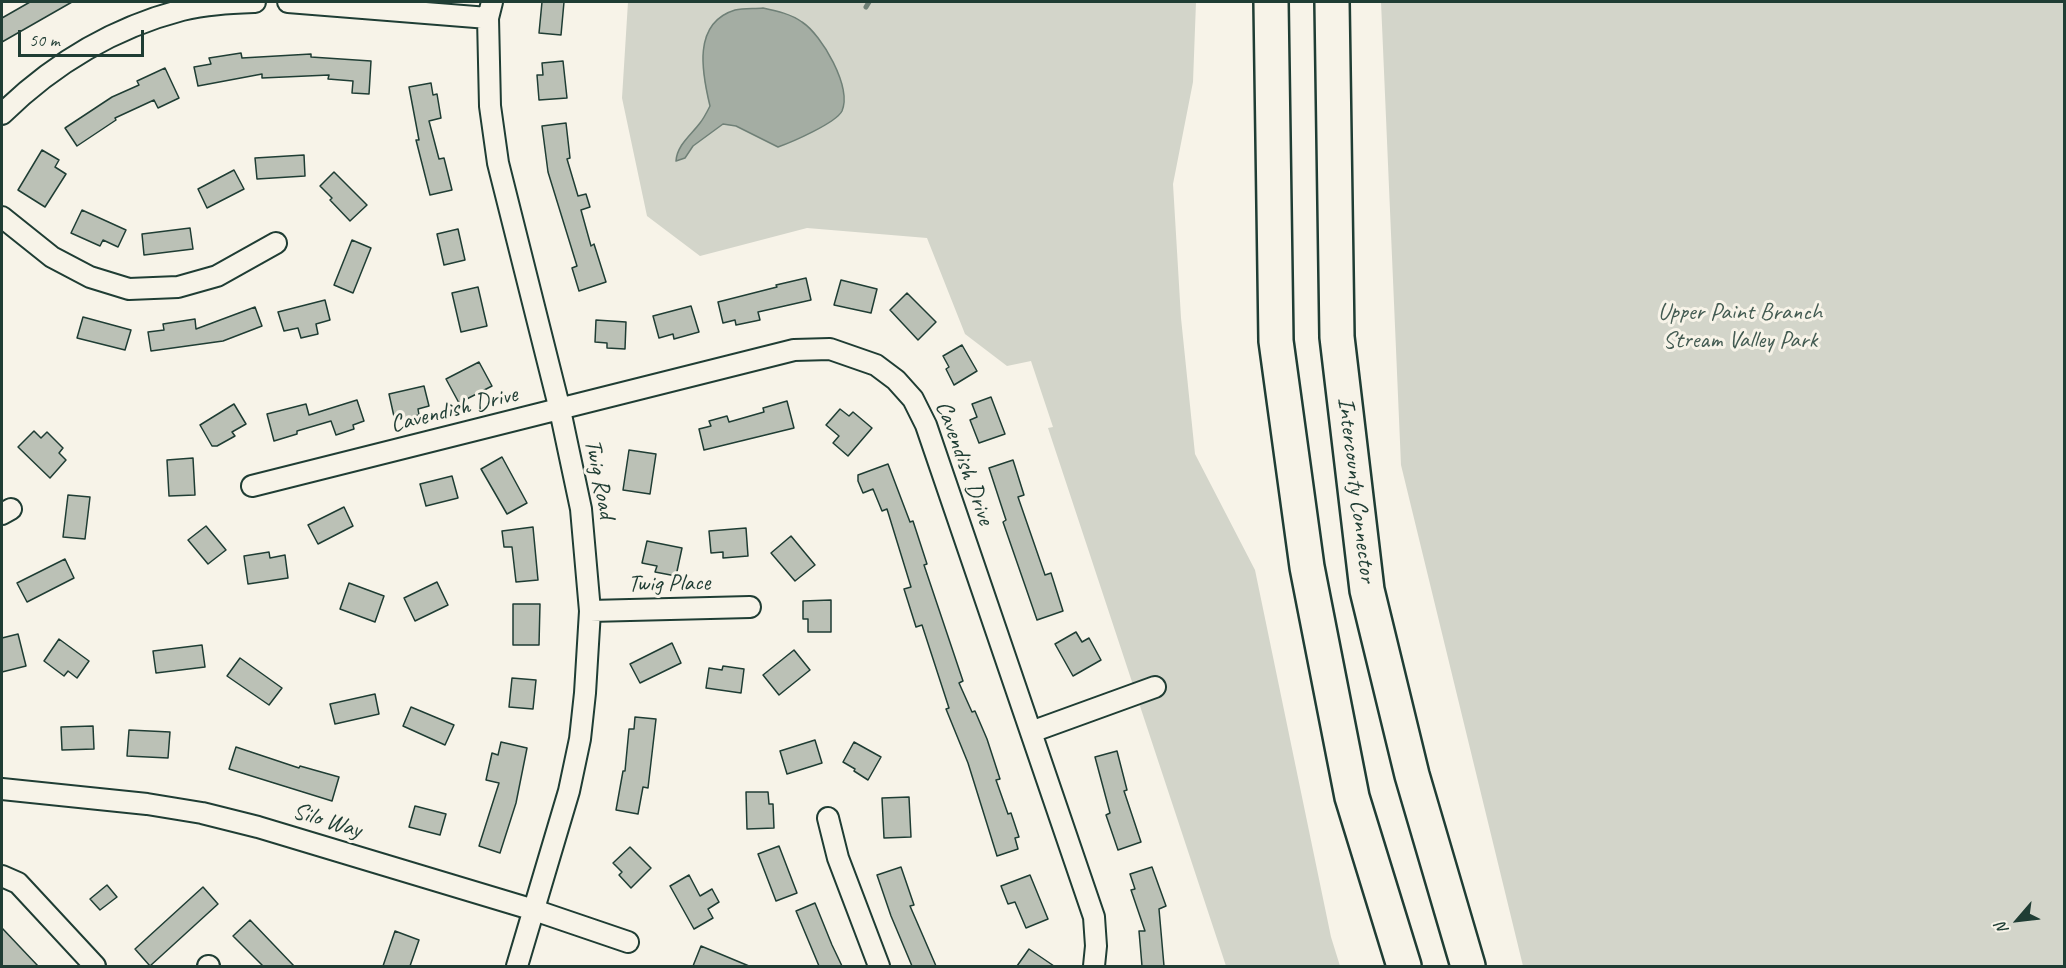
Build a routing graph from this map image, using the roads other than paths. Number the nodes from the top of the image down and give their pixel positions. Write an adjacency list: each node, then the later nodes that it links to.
1 (255, 2): 5 (street)
2 (288, 2): 6 (street)
3 (1271, 2): 25 (highway)
4 (1332, 2): 26 (highway, Intercounty Connector)
5 (181, 6): 7 (street)
6 (490, 10): 10 (street, Twig Road)
7 (2, 114)
8 (2, 217): 9 (street)
9 (276, 243)
10 (560, 410): 11 (street, Cavendish Drive); 13 (street, Twig Road); 15 (street, Cavendish Drive)
11 (252, 486)
12 (750, 607): 13 (street, Twig Place)
13 (590, 611): 19 (street, Twig Road)
14 (1155, 687): 15 (street)
15 (1031, 732): 24 (street, Cavendish Drive)
16 (2, 789): 19 (street, Silo Way)
17 (828, 818): 23 (street)
18 (2, 876): 21 (street)
19 (534, 910): 20 (street, Silo Way); 22 (street, Twig Road)
20 (628, 942)
21 (96, 966)
22 (517, 966)
23 (879, 966)
24 (1094, 966)
25 (1404, 966)
26 (1468, 966)

